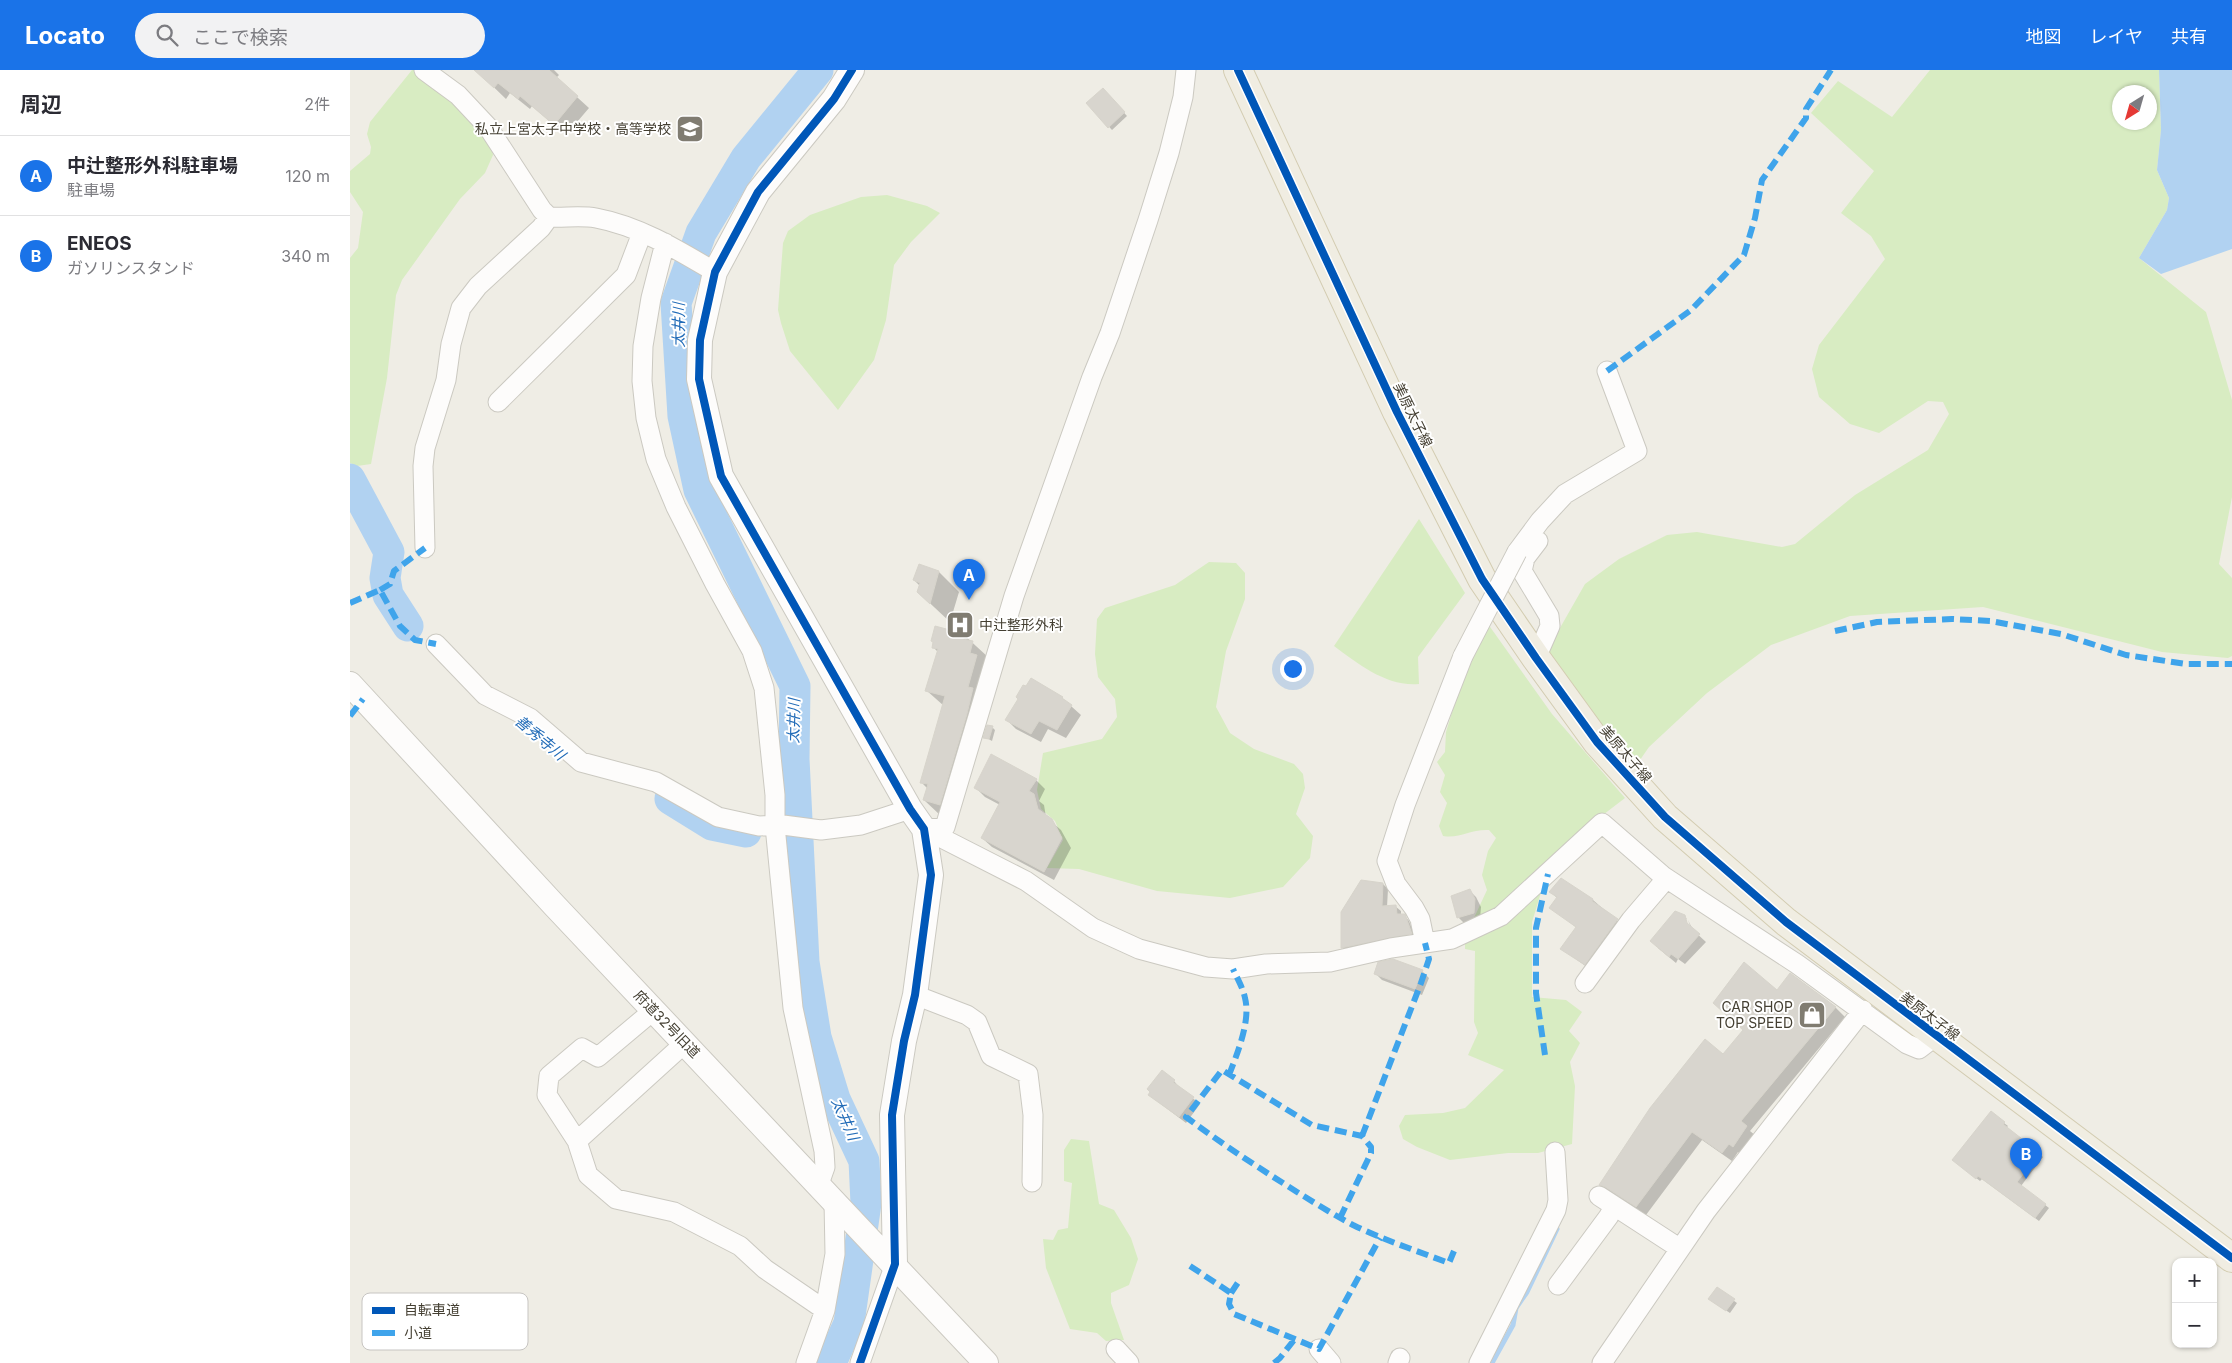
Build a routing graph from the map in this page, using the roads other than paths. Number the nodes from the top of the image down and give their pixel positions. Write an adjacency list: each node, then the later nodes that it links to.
1 (424, 70): 5 (street)
2 (852, 70): 8 (street)
3 (1186, 70): 18 (street)
4 (1238, 70): 14 (main road, 美原太子線)
5 (549, 218): 6 (street); 12 (street)
6 (642, 233): 7 (street); 10 (street)
7 (667, 244): 8 (street); 17 (street)
8 (712, 270): 16 (street)
9 (1607, 371): 11 (street)
10 (498, 402)
11 (1553, 507): 14 (street); 20 (street, bridge)
12 (425, 548)
13 (436, 644): 17 (street)
14 (1536, 658): 25 (main road, 美原太子線)
15 (350, 684): 23 (street, 府道32号旧道)
16 (910, 809): 17 (street); 18 (street)
17 (779, 826): 30 (street)
18 (924, 830): 20 (street); 22 (street)
19 (1666, 879): 20 (street); 21 (street); 24 (street)
20 (1425, 943)
21 (1585, 983)
22 (915, 995): 29 (street); 33 (street)
23 (654, 1010): 26 (street, 府道32号旧道); 27 (street)
24 (1863, 1010): 25 (street); 32 (street)
25 (1936, 1036): 34 (main road, 美原太子線)
26 (685, 1043): 27 (street); 30 (street, 府道32号旧道)
27 (577, 1141): 36 (street)
28 (1555, 1152): 42 (street)
29 (1032, 1182)
30 (818, 1184): 31 (street, 府道32号旧道)
31 (838, 1205): 33 (street, 府道32号旧道); 36 (street)
32 (1679, 1248): 35 (street); 43 (street)
33 (888, 1257): 39 (street); 40 (street, 府道32号旧道)
34 (2232, 1258)
35 (1558, 1285)
36 (825, 1310): 38 (street)
37 (1116, 1349): 41 (street)
38 (806, 1363)
39 (860, 1363)
40 (986, 1363)
41 (1129, 1363)
42 (1479, 1363)
43 (1602, 1363)

